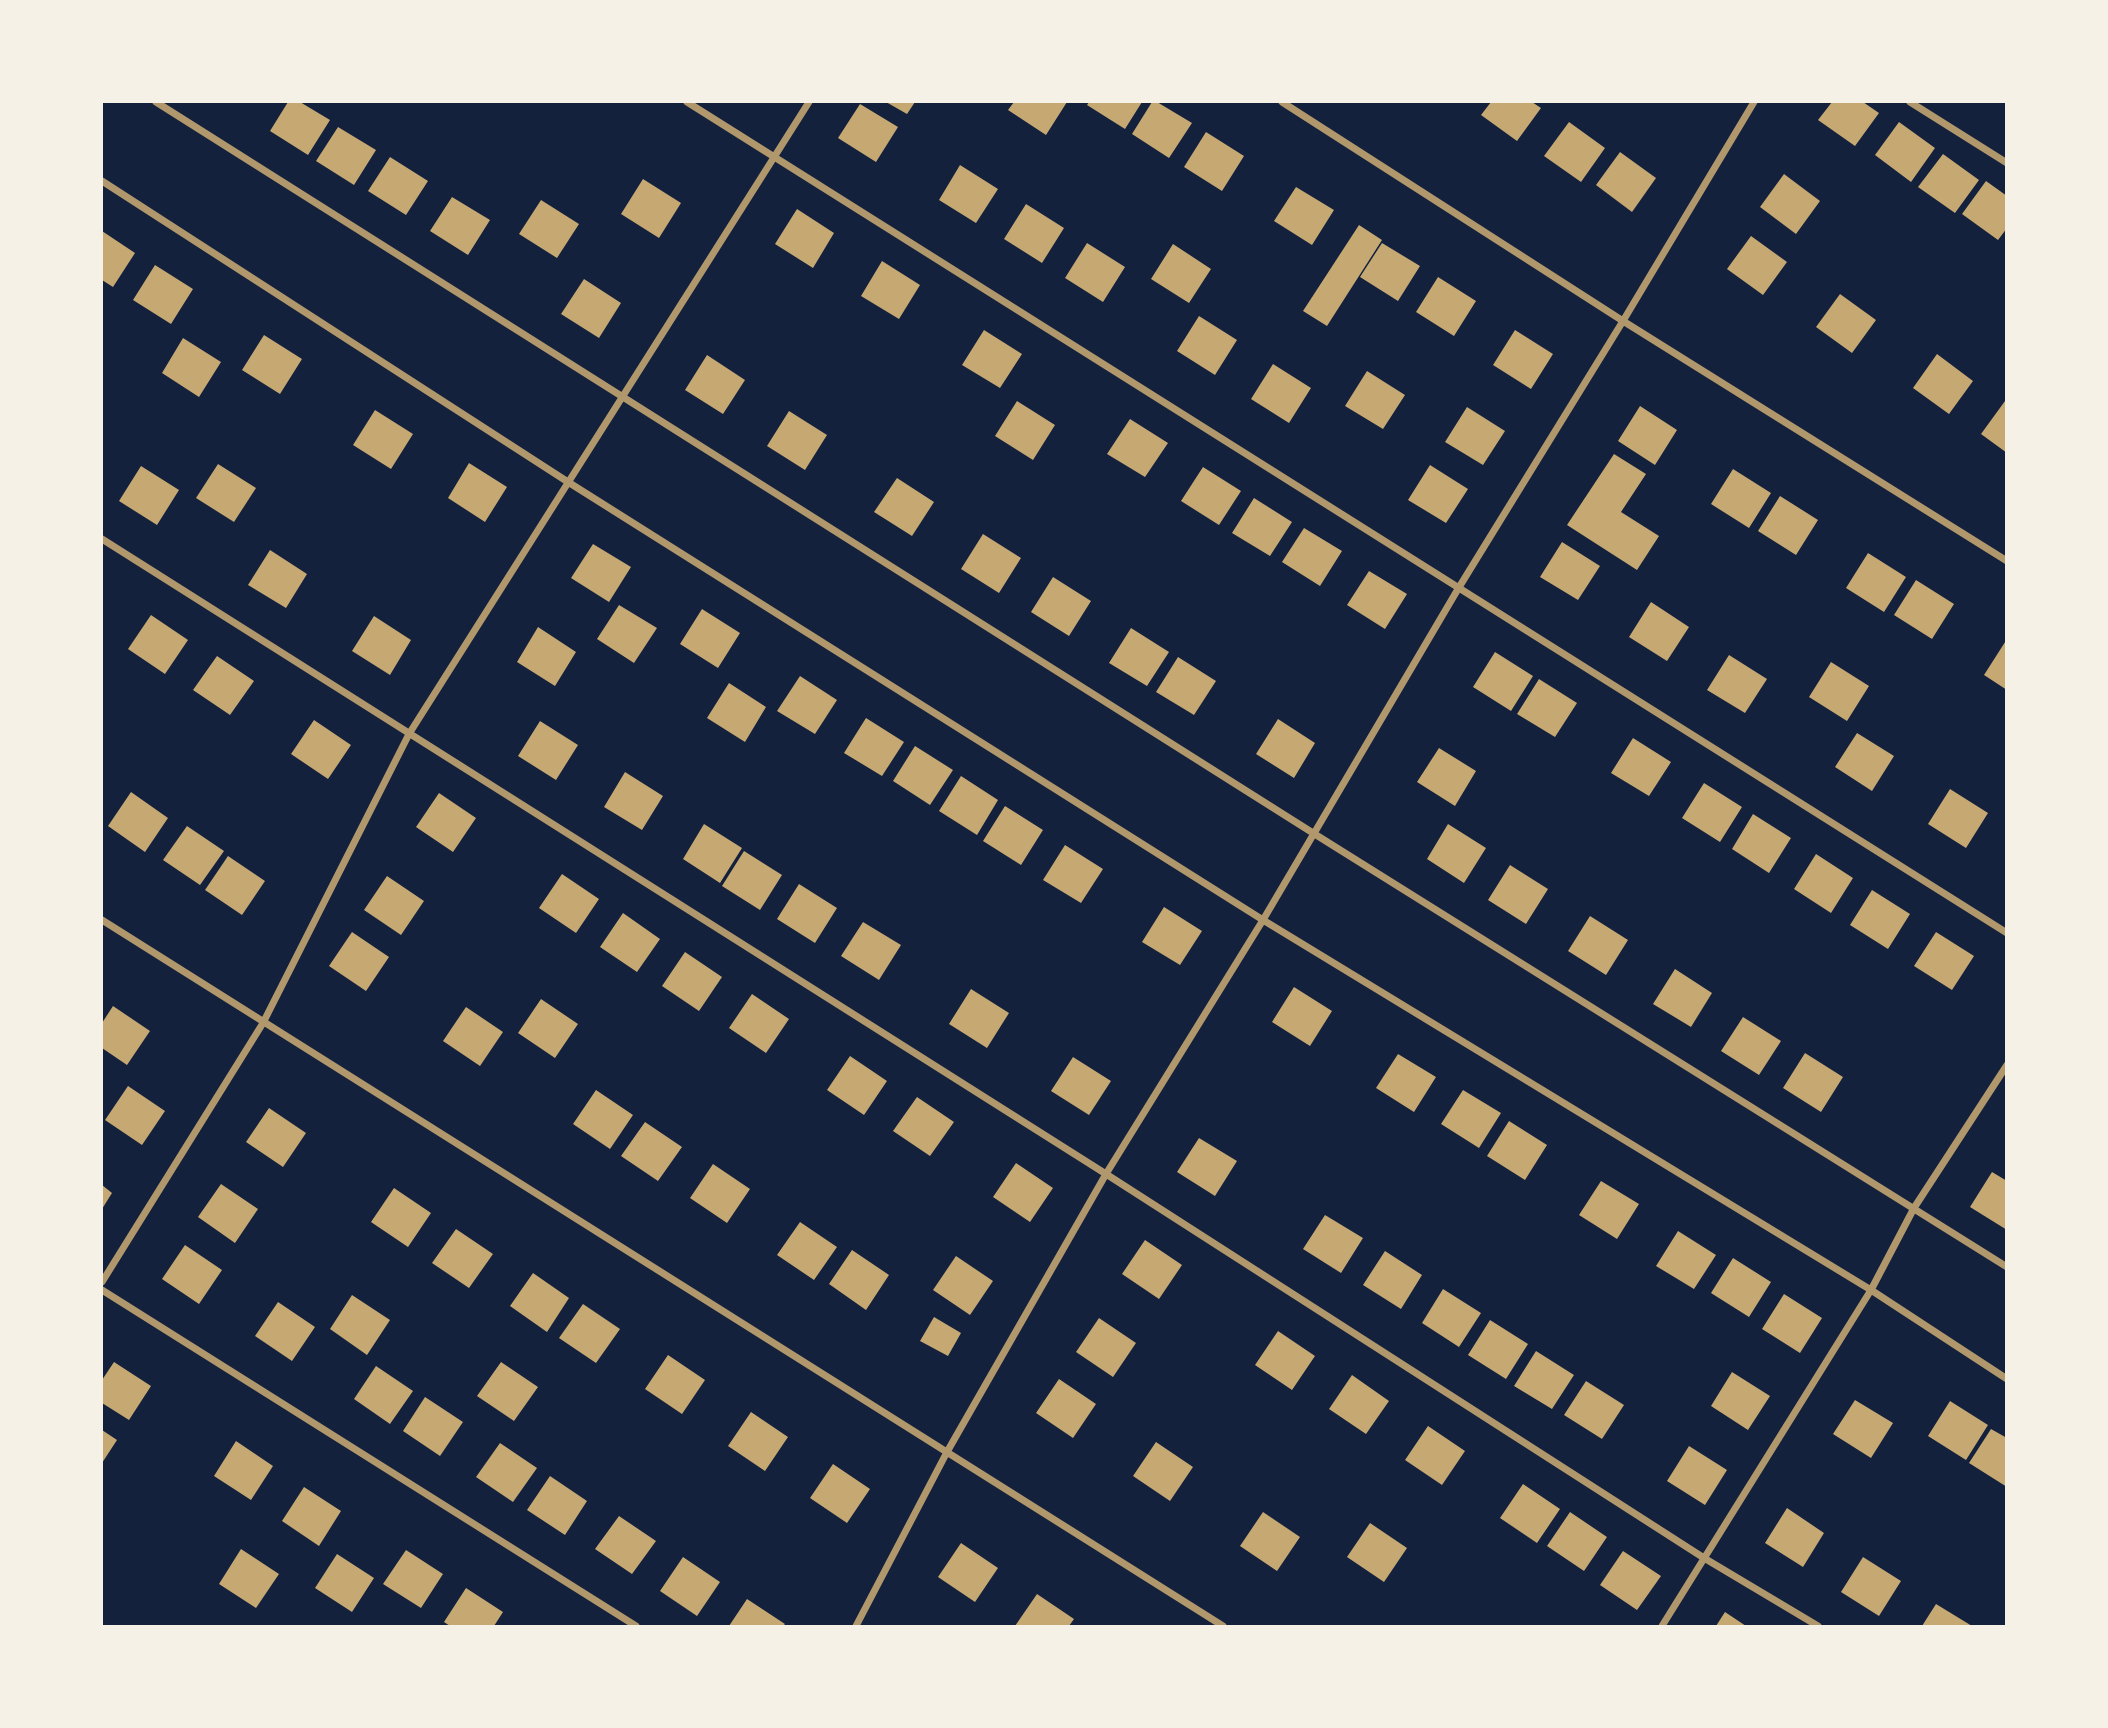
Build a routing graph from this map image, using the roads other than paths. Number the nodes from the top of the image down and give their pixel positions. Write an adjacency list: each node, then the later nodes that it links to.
1 (156, 102): 11 (street)
2 (687, 102): 7 (street)
3 (809, 102): 7 (street)
4 (1282, 102): 10 (street)
5 (1754, 102): 10 (street)
6 (1910, 102): 8 (street)
7 (774, 157): 11 (street); 15 (street)
8 (2007, 163)
9 (102, 181): 12 (street)
10 (1623, 321): 14 (street); 15 (street)
11 (623, 397): 12 (street); 17 (street)
12 (568, 482): 16 (street); 19 (street)
13 (102, 539): 16 (street)
14 (2007, 561)
15 (1458, 589): 17 (street); 20 (street)
16 (409, 734): 21 (street); 23 (street)
17 (1313, 833): 19 (street); 24 (street)
18 (102, 920): 21 (street)
19 (1263, 920): 23 (street); 28 (street)
20 (2007, 933)
21 (263, 1023): 26 (street); 30 (street)
22 (2007, 1065): 24 (street)
23 (1106, 1174): 30 (street); 31 (street)
24 (1914, 1208): 25 (street); 28 (street)
25 (2007, 1267)
26 (102, 1282)
27 (102, 1290): 32 (street)
28 (1871, 1290): 29 (street); 31 (street)
29 (2007, 1379)
30 (947, 1452): 33 (street); 34 (street)
31 (1704, 1558): 35 (street); 36 (street)
32 (636, 1626)
33 (856, 1626)
34 (1223, 1626)
35 (1662, 1626)
36 (1818, 1626)

